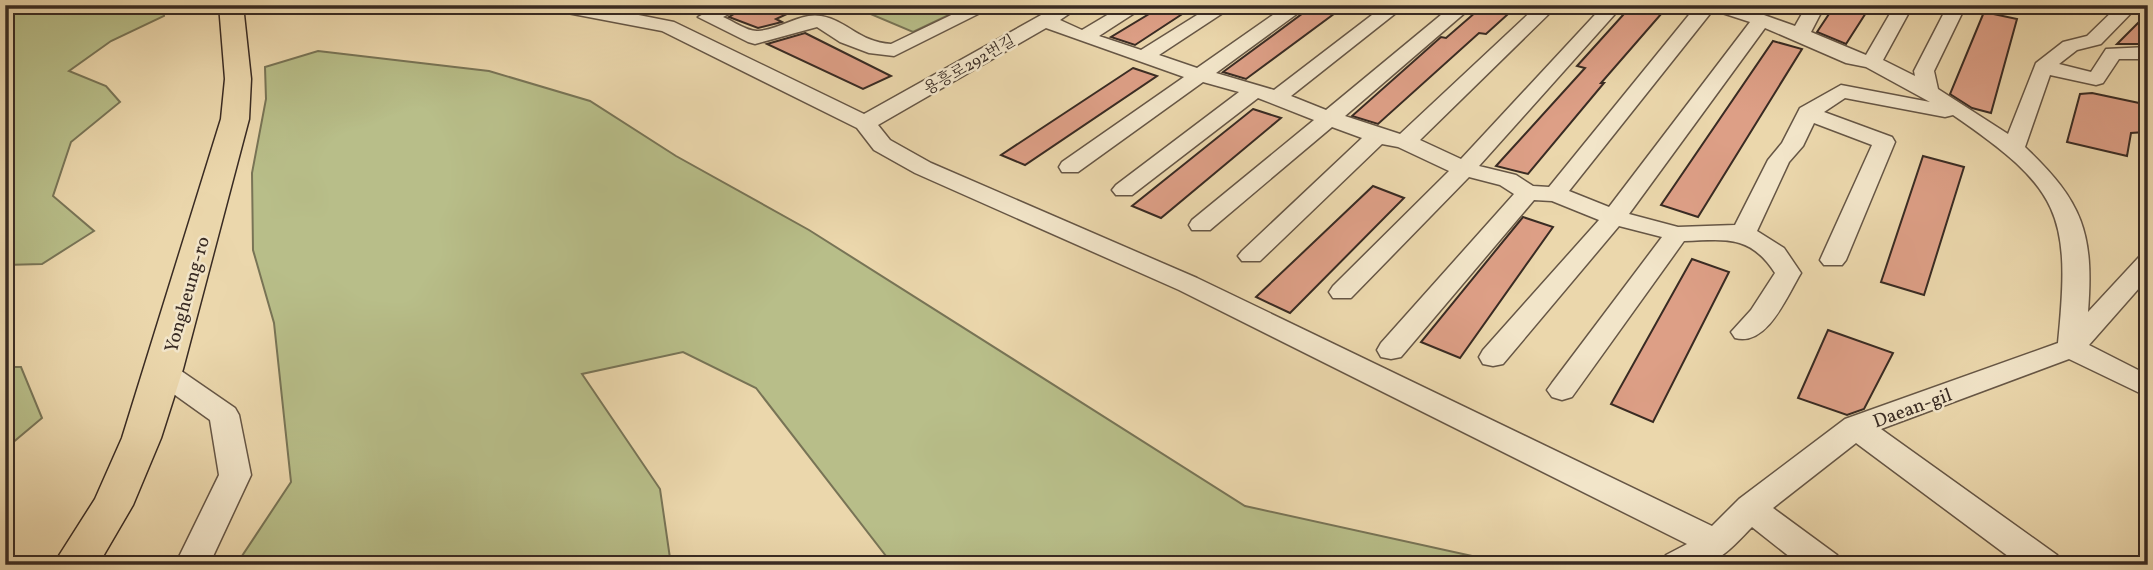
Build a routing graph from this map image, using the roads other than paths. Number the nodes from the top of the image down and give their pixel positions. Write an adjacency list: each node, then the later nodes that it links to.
1 (231, 5): 56 (main road, Yongheung-ro)
2 (557, 5): 35 (street)
3 (737, 5): 4 (street)
4 (988, 5)
5 (1073, 5): 20 (street, 용흥로292번길)
6 (1138, 5): 22 (street)
7 (1226, 5): 24 (street)
8 (1300, 5): 28 (street)
9 (1397, 5): 31 (street)
10 (1465, 5): 34 (street)
11 (1549, 5): 37 (street)
12 (1614, 5): 40 (street)
13 (1707, 5): 43 (street)
14 (1717, 5): 19 (street)
15 (1816, 5): 21 (street)
16 (1904, 5): 26 (street)
17 (1957, 5): 30 (street)
18 (2130, 5): 27 (street)
19 (1754, 14): 21 (street); 44 (street)
20 (1045, 21): 22 (street); 35 (street, 용흥로292번길)
21 (1800, 34): 25 (street)
22 (1083, 37): 24 (street)
23 (2148, 53): 27 (street)
24 (1144, 56): 28 (street)
25 (1851, 59): 26 (street); 29 (street)
26 (1872, 61): 30 (street)
27 (2043, 67): 38 (street)
28 (1199, 75): 31 (street); 39 (street)
29 (1841, 91): 32 (street); 33 (street)
30 (1929, 93): 33 (street)
31 (1265, 94): 34 (street); 41 (street)
32 (1808, 113): 46 (street); 49 (street)
33 (1970, 116): 38 (street)
34 (1329, 117): 36 (street); 45 (street)
35 (865, 123): 61 (street)
36 (1377, 136): 37 (street); 48 (street)
37 (1405, 142): 40 (street)
38 (2013, 150): 53 (street)
39 (1070, 167)
40 (1464, 169): 42 (street); 51 (street)
41 (1124, 190)
42 (1528, 193): 43 (street); 54 (street)
43 (1555, 194): 44 (street)
44 (1614, 217): 47 (street); 55 (street)
45 (1201, 225)
46 (1741, 232): 47 (street); 52 (street)
47 (1677, 234): 58 (street)
48 (1251, 256)
49 (1833, 260)
50 (2148, 262): 53 (street, Daean-gil)
51 (1342, 292)
52 (1745, 332)
53 (2071, 348): 57 (street); 59 (street, Daean-gil)
54 (1391, 350)
55 (1493, 358)
56 (164, 373): 62 (main road, Yongheung-ro); 63 (street)
57 (2148, 387)
58 (1562, 390)
59 (1856, 427): 60 (street, Daean-gil); 66 (street)
60 (1750, 508): 61 (street, Daean-gil); 65 (street)
61 (1716, 543): 64 (street, Daean-gil)
62 (74, 565)
63 (192, 565)
64 (1678, 565)
65 (1825, 565)
66 (2045, 565)

